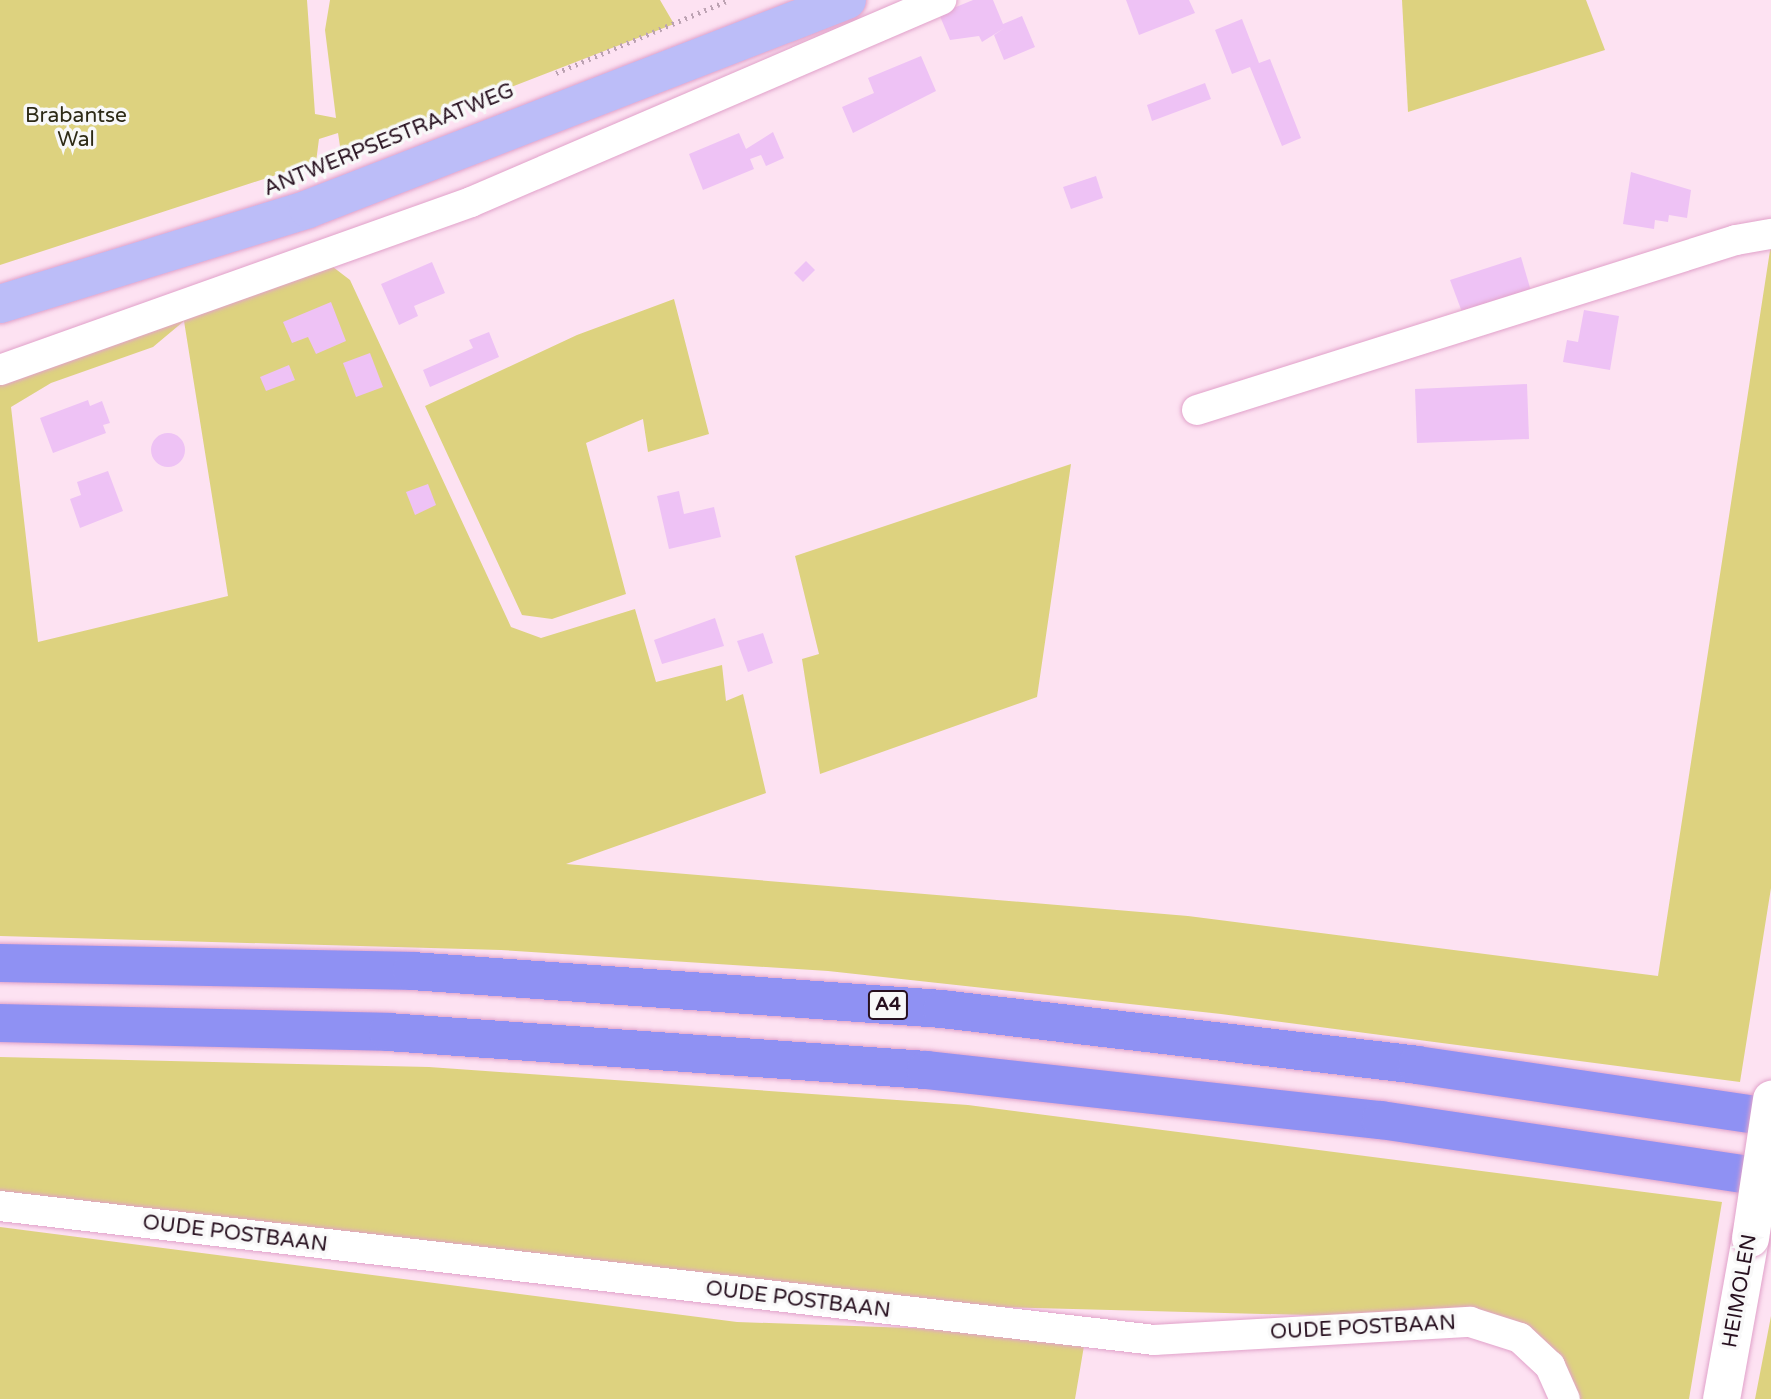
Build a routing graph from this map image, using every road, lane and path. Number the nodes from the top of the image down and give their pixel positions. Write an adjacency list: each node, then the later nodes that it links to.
1 (729, 0): 4 (path)
2 (847, 0): 5 (main road, ANTWERPSESTRAATWEG)
3 (941, 0): 7 (street)
4 (551, 75)
5 (308, 209): 7 (street, ANTWERPSESTRAATWEG); 8 (main road, ANTWERPSESTRAATWEG)
6 (1771, 234): 10 (street)
7 (325, 254): 9 (street)
8 (0, 304)
9 (0, 370)
10 (1197, 410)
11 (0, 963): 14 (highway, A4)
12 (0, 1023): 15 (highway)
13 (1771, 1099): 18 (street, HEIMOLEN, bridge)
14 (1771, 1117)
15 (1771, 1178)
16 (0, 1206): 17 (street, OUDE POSTBAAN)
17 (1565, 1399)
18 (1721, 1399)

